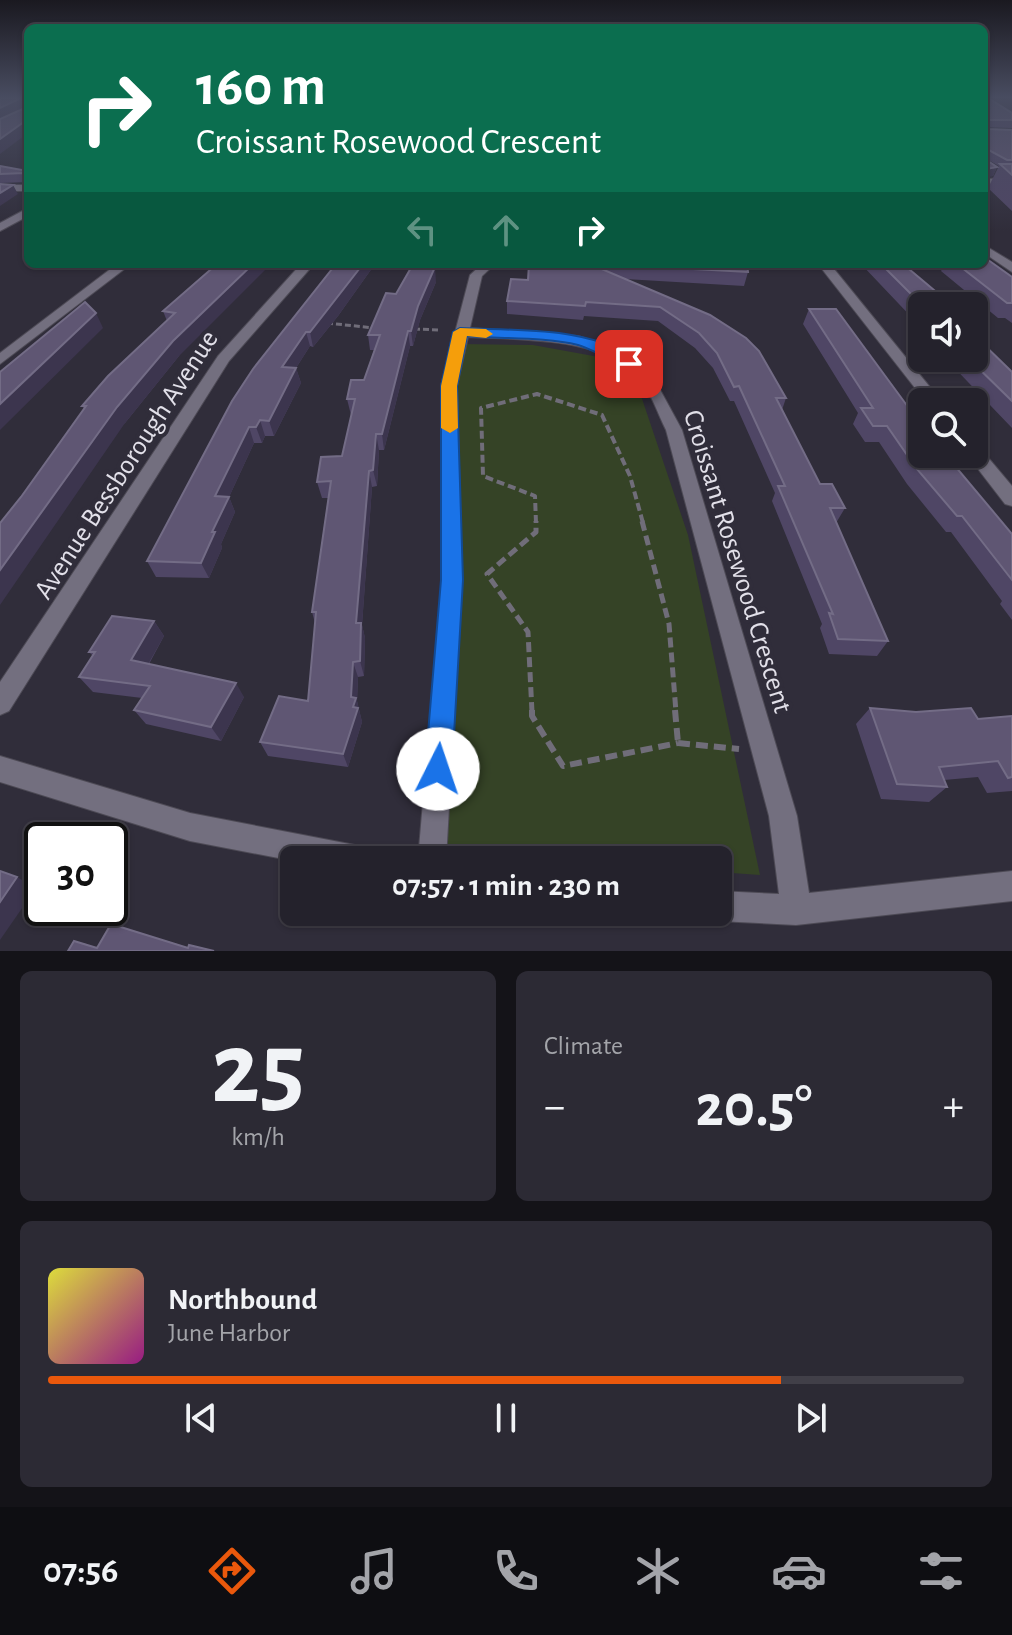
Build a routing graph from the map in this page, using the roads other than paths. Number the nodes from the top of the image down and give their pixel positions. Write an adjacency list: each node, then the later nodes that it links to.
1 (991, 168): 2 (street)
2 (1012, 181): 3 (street)
3 (988, 182)
4 (0, 188): 5 (street)
5 (24, 188)
6 (24, 213): 7 (street)
7 (0, 228)
8 (988, 251): 13 (street)
9 (120, 268): 15 (street)
10 (304, 268): 19 (street, Avenue Bessborough Avenue)
11 (484, 268): 14 (street)
12 (827, 268): 16 (street)
13 (1012, 268)
14 (450, 331): 22 (street); 25 (street, Croissant Rosewood Crescent)
15 (0, 360)
16 (923, 388)
17 (987, 468): 18 (street)
18 (1012, 499)
19 (0, 703)
20 (0, 769): 21 (street)
21 (288, 846)
22 (433, 846)
23 (1012, 886): 25 (street)
24 (732, 907): 25 (street)
25 (796, 910)

